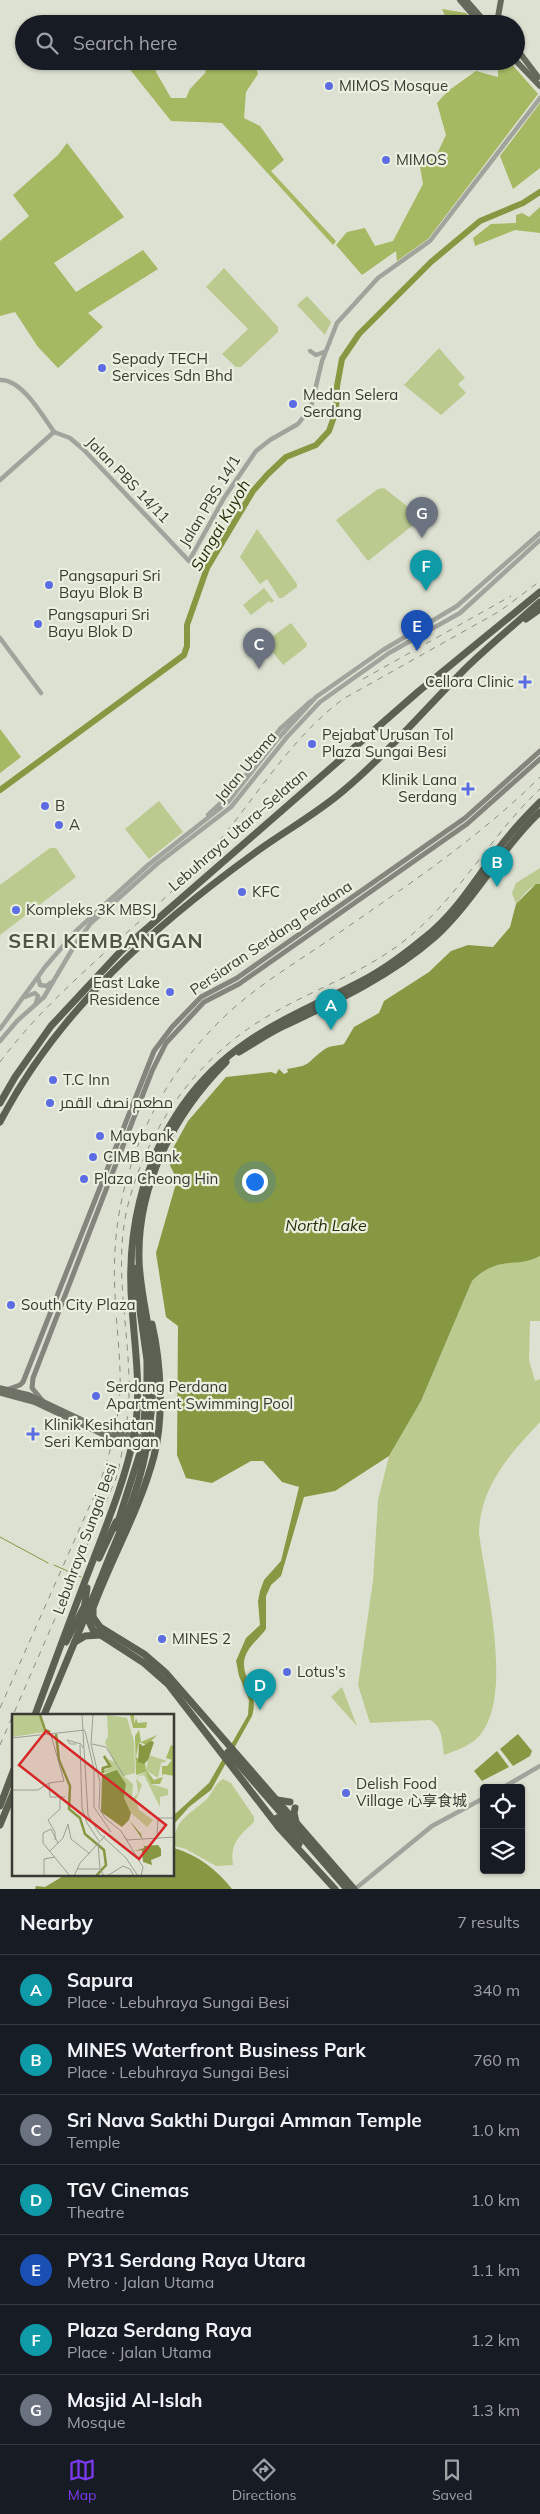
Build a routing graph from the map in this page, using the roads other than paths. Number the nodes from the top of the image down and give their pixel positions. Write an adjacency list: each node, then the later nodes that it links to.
1 (460, 0): 4 (highway)
2 (466, 0): 5 (highway)
3 (501, 0): 6 (highway)
4 (475, 15)
5 (477, 15)
6 (499, 15)
7 (525, 62): 10 (highway)
8 (525, 66): 10 (highway)
9 (525, 70): 10 (highway)
10 (539, 83)
11 (540, 100): 13 (street, Jalan PBS 14/1)
12 (310, 351): 13 (street)
13 (325, 352): 19 (street, Jalan PBS 14/1)
14 (0, 380): 15 (street)
15 (54, 432): 16 (street); 19 (street, Jalan PBS 14/11)
16 (0, 480)
17 (540, 533): 33 (street, Jalan Utama)
18 (540, 540): 32 (street, Jalan Utama)
19 (189, 561)
20 (540, 592): 39 (highway, Lebuhraya Utara–Selatan)
21 (540, 602): 23 (highway)
22 (540, 609): 23 (highway)
23 (515, 624): 40 (highway, Lebuhraya Utara–Selatan)
24 (0, 639): 25 (street)
25 (41, 693)
26 (540, 751): 30 (main road, Persiaran Serdang Perdana)
27 (540, 759): 31 (main road, Persiaran Serdang Perdana)
28 (540, 802): 41 (highway, Lebuhraya Sungai Besi)
29 (540, 812): 46 (highway, Lebuhraya Sungai Besi)
30 (371, 885): 31 (main road); 43 (main road, Persiaran Serdang Perdana)
31 (375, 890): 42 (main road, Persiaran Serdang Perdana)
32 (56, 976): 33 (street); 35 (street, Jalan Utama)
33 (38, 977): 34 (street, Jalan Utama); 36 (street)
34 (20, 1001): 35 (street); 37 (street, Jalan Utama)
35 (35, 1005): 38 (street, Jalan Utama)
36 (0, 1024)
37 (0, 1029)
38 (0, 1042)
39 (0, 1103)
40 (0, 1122)
41 (131, 1259): 50 (highway); 57 (highway, Lebuhraya Sungai Besi)
42 (76, 1268): 43 (main road); 44 (main road, Persiaran Serdang Perdana)
43 (68, 1270): 45 (main road, Persiaran Serdang Perdana)
44 (62, 1304): 45 (main road); 47 (main road, Persiaran Serdang Perdana)
45 (52, 1308): 47 (main road, Persiaran Serdang Perdana)
46 (145, 1308): 52 (highway); 60 (highway, Lebuhraya Sungai Besi)
47 (47, 1332): 48 (main road, Persiaran Serdang Perdana); 49 (main road, Persiaran Serdang Perdana)
48 (2, 1390): 49 (main road); 51 (main road)
49 (47, 1403): 51 (main road)
50 (144, 1421): 52 (highway); 54 (highway)
51 (95, 1429): 54 (main road)
52 (158, 1429): 55 (highway)
53 (142, 1437): 54 (main road); 55 (highway)
54 (130, 1438): 56 (highway)
55 (155, 1454): 56 (highway); 59 (highway)
56 (138, 1456): 58 (highway)
57 (122, 1484): 61 (highway); 64 (highway, Lebuhraya Sungai Besi)
58 (120, 1518): 61 (highway); 64 (highway)
59 (125, 1534): 60 (highway); 62 (highway)
60 (110, 1556): 63 (highway, Lebuhraya Sungai Besi)
61 (99, 1558): 65 (highway)
62 (100, 1594): 69 (highway); 76 (highway)
63 (68, 1658): 65 (highway); 68 (highway, Lebuhraya Sungai Besi)
64 (48, 1681): 66 (highway, Lebuhraya Sungai Besi)
65 (187, 1708): 71 (highway)
66 (35, 1714)
67 (40, 1714): 69 (highway)
68 (44, 1714)
69 (214, 1736): 85 (highway)
70 (540, 1766): 73 (street)
71 (234, 1767): 78 (highway); 83 (highway)
72 (12, 1779): 74 (highway)
73 (509, 1784)
74 (2, 1796): 79 (highway)
75 (12, 1796): 81 (highway)
76 (273, 1796): 78 (highway); 80 (highway); 80 (highway)
77 (480, 1800): 86 (street)
78 (265, 1803): 82 (highway)
79 (0, 1806)
80 (297, 1824): 82 (highway); 86 (highway)
81 (0, 1825)
82 (286, 1829): 84 (highway)
83 (335, 1889)
84 (340, 1889)
85 (347, 1889)
86 (355, 1889)

